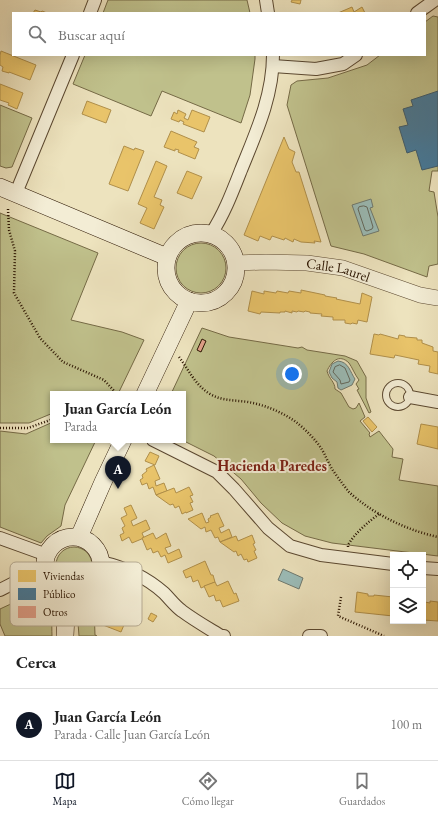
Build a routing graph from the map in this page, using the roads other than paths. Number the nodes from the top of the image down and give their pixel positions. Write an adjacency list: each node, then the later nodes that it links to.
1 (95, 0): 4 (street)
2 (266, 0): 5 (street)
3 (435, 0): 6 (street)
4 (90, 12)
5 (268, 12)
6 (418, 12)
7 (73, 56): 11 (street)
8 (355, 56): 9 (street)
9 (273, 61): 12 (street)
10 (0, 187): 11 (main road)
11 (16, 193): 13 (main road)
12 (210, 234): 13 (main road); 14 (main road)
13 (167, 257): 16 (main road)
14 (235, 263): 15 (street, Calle Laurel); 16 (main road)
15 (438, 298)
16 (189, 301): 17 (main road)
17 (146, 391)
18 (410, 397): 18 (lane); 19 (street)
19 (438, 402)
20 (122, 443): 22 (main road)
21 (160, 443): 26 (street)
22 (79, 537): 24 (main road); 25 (main road)
23 (0, 538): 24 (street)
24 (46, 561)
25 (101, 562)
26 (390, 564)
27 (426, 568): 28 (street)
28 (438, 569)
29 (142, 577): 34 (street)
30 (10, 584): 31 (street)
31 (0, 590)
32 (65, 626): 33 (main road)
33 (65, 636)
34 (221, 636)
35 (308, 636): 36 (street)
36 (321, 636)

